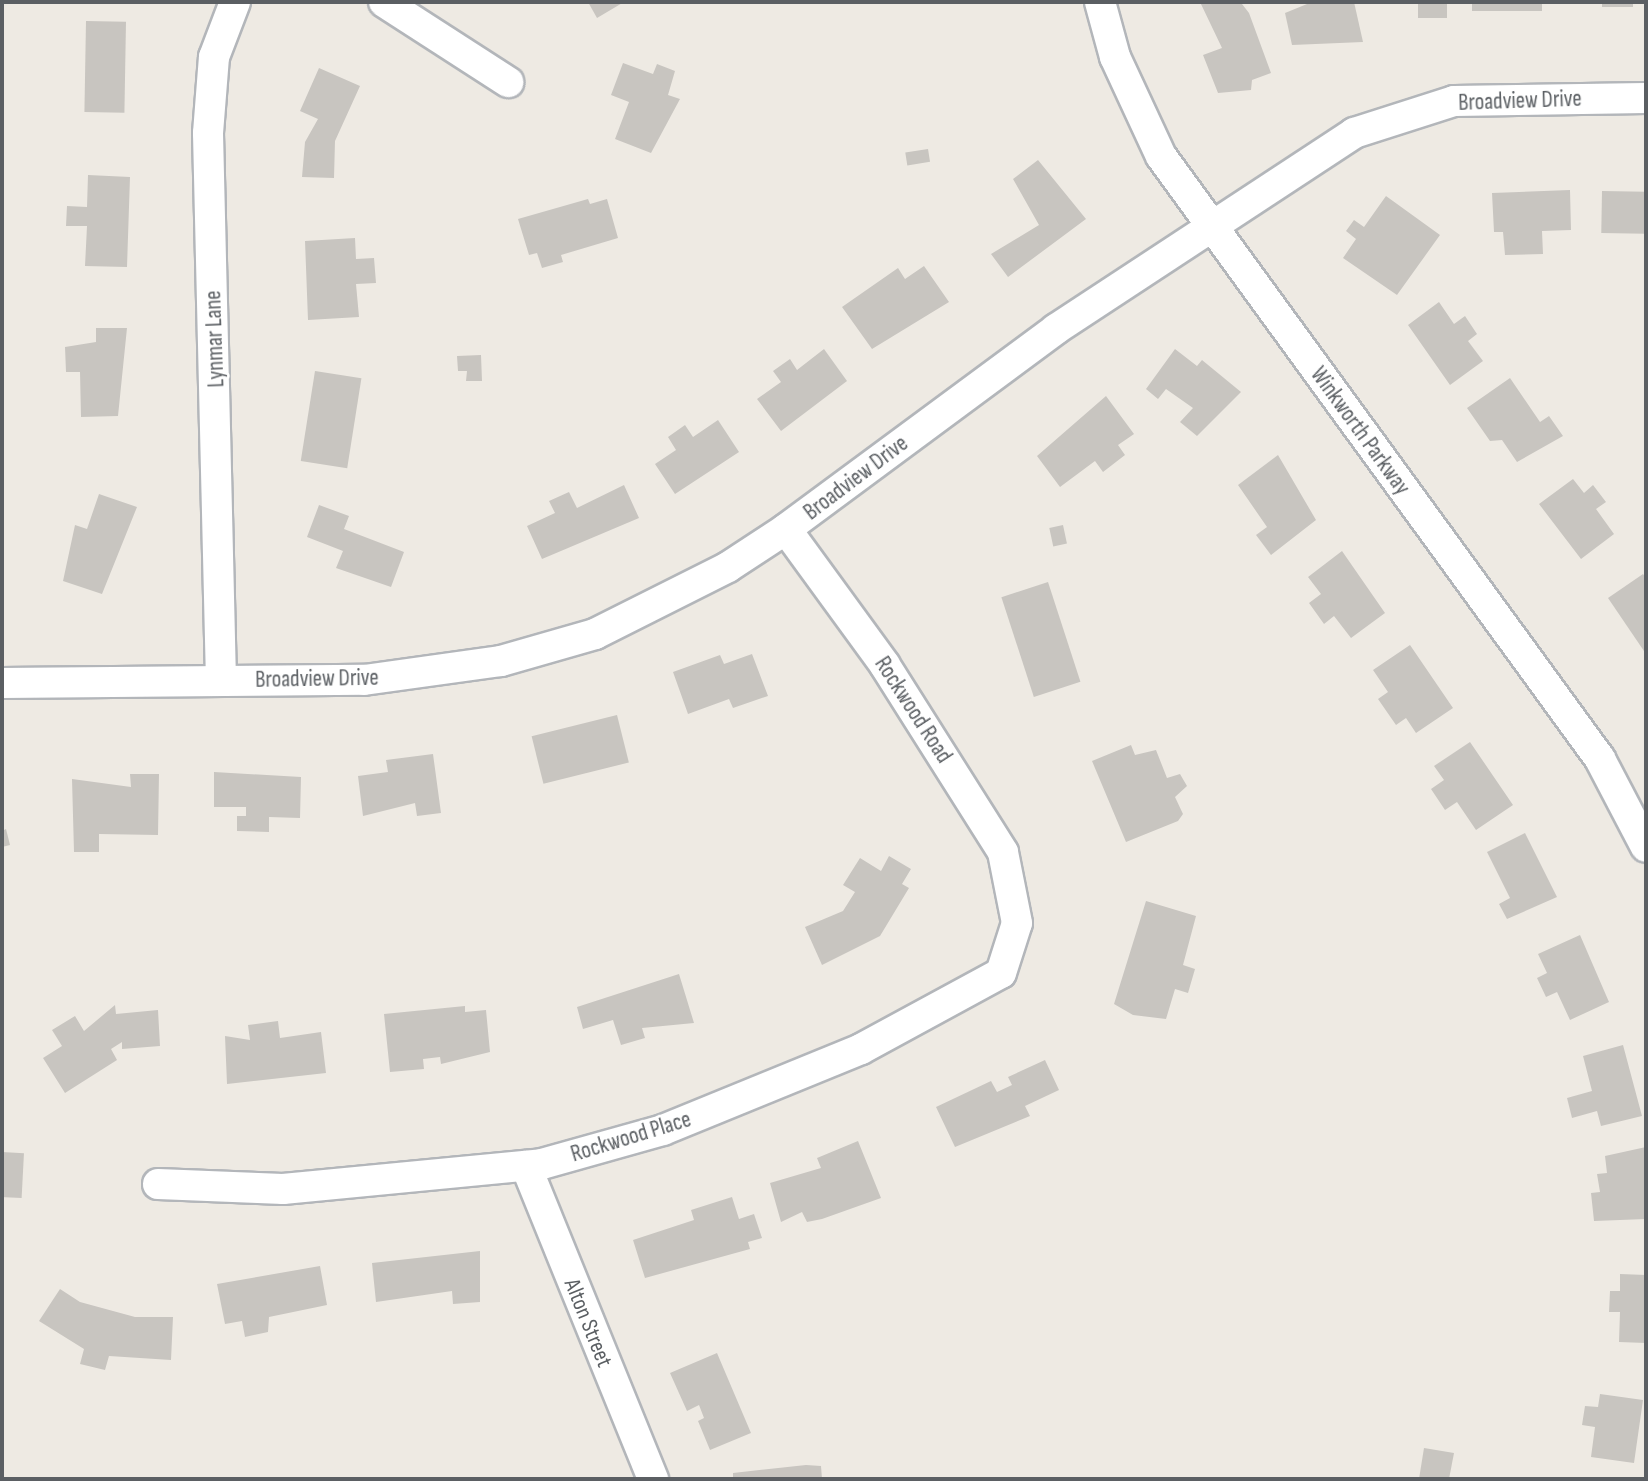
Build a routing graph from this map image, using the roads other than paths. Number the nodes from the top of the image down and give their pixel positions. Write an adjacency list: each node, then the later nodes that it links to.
1 (235, 2): 8 (street, Lynmar Lane)
2 (384, 2): 4 (street)
3 (1100, 2): 6 (street, Winkworth Parkway)
4 (508, 82)
5 (1646, 98): 6 (street, Broadview Drive)
6 (1211, 227): 7 (street, Broadview Drive); 10 (street, Winkworth Parkway)
7 (786, 529): 8 (street, Broadview Drive); 11 (street, Rockwood Road)
8 (221, 681): 9 (street, Broadview Drive)
9 (2, 683)
10 (1646, 846)
11 (1015, 903): 12 (street, Rockwood Place)
12 (526, 1166): 13 (street, Rockwood Place); 14 (street, Alton Street)
13 (158, 1184)
14 (653, 1479)

